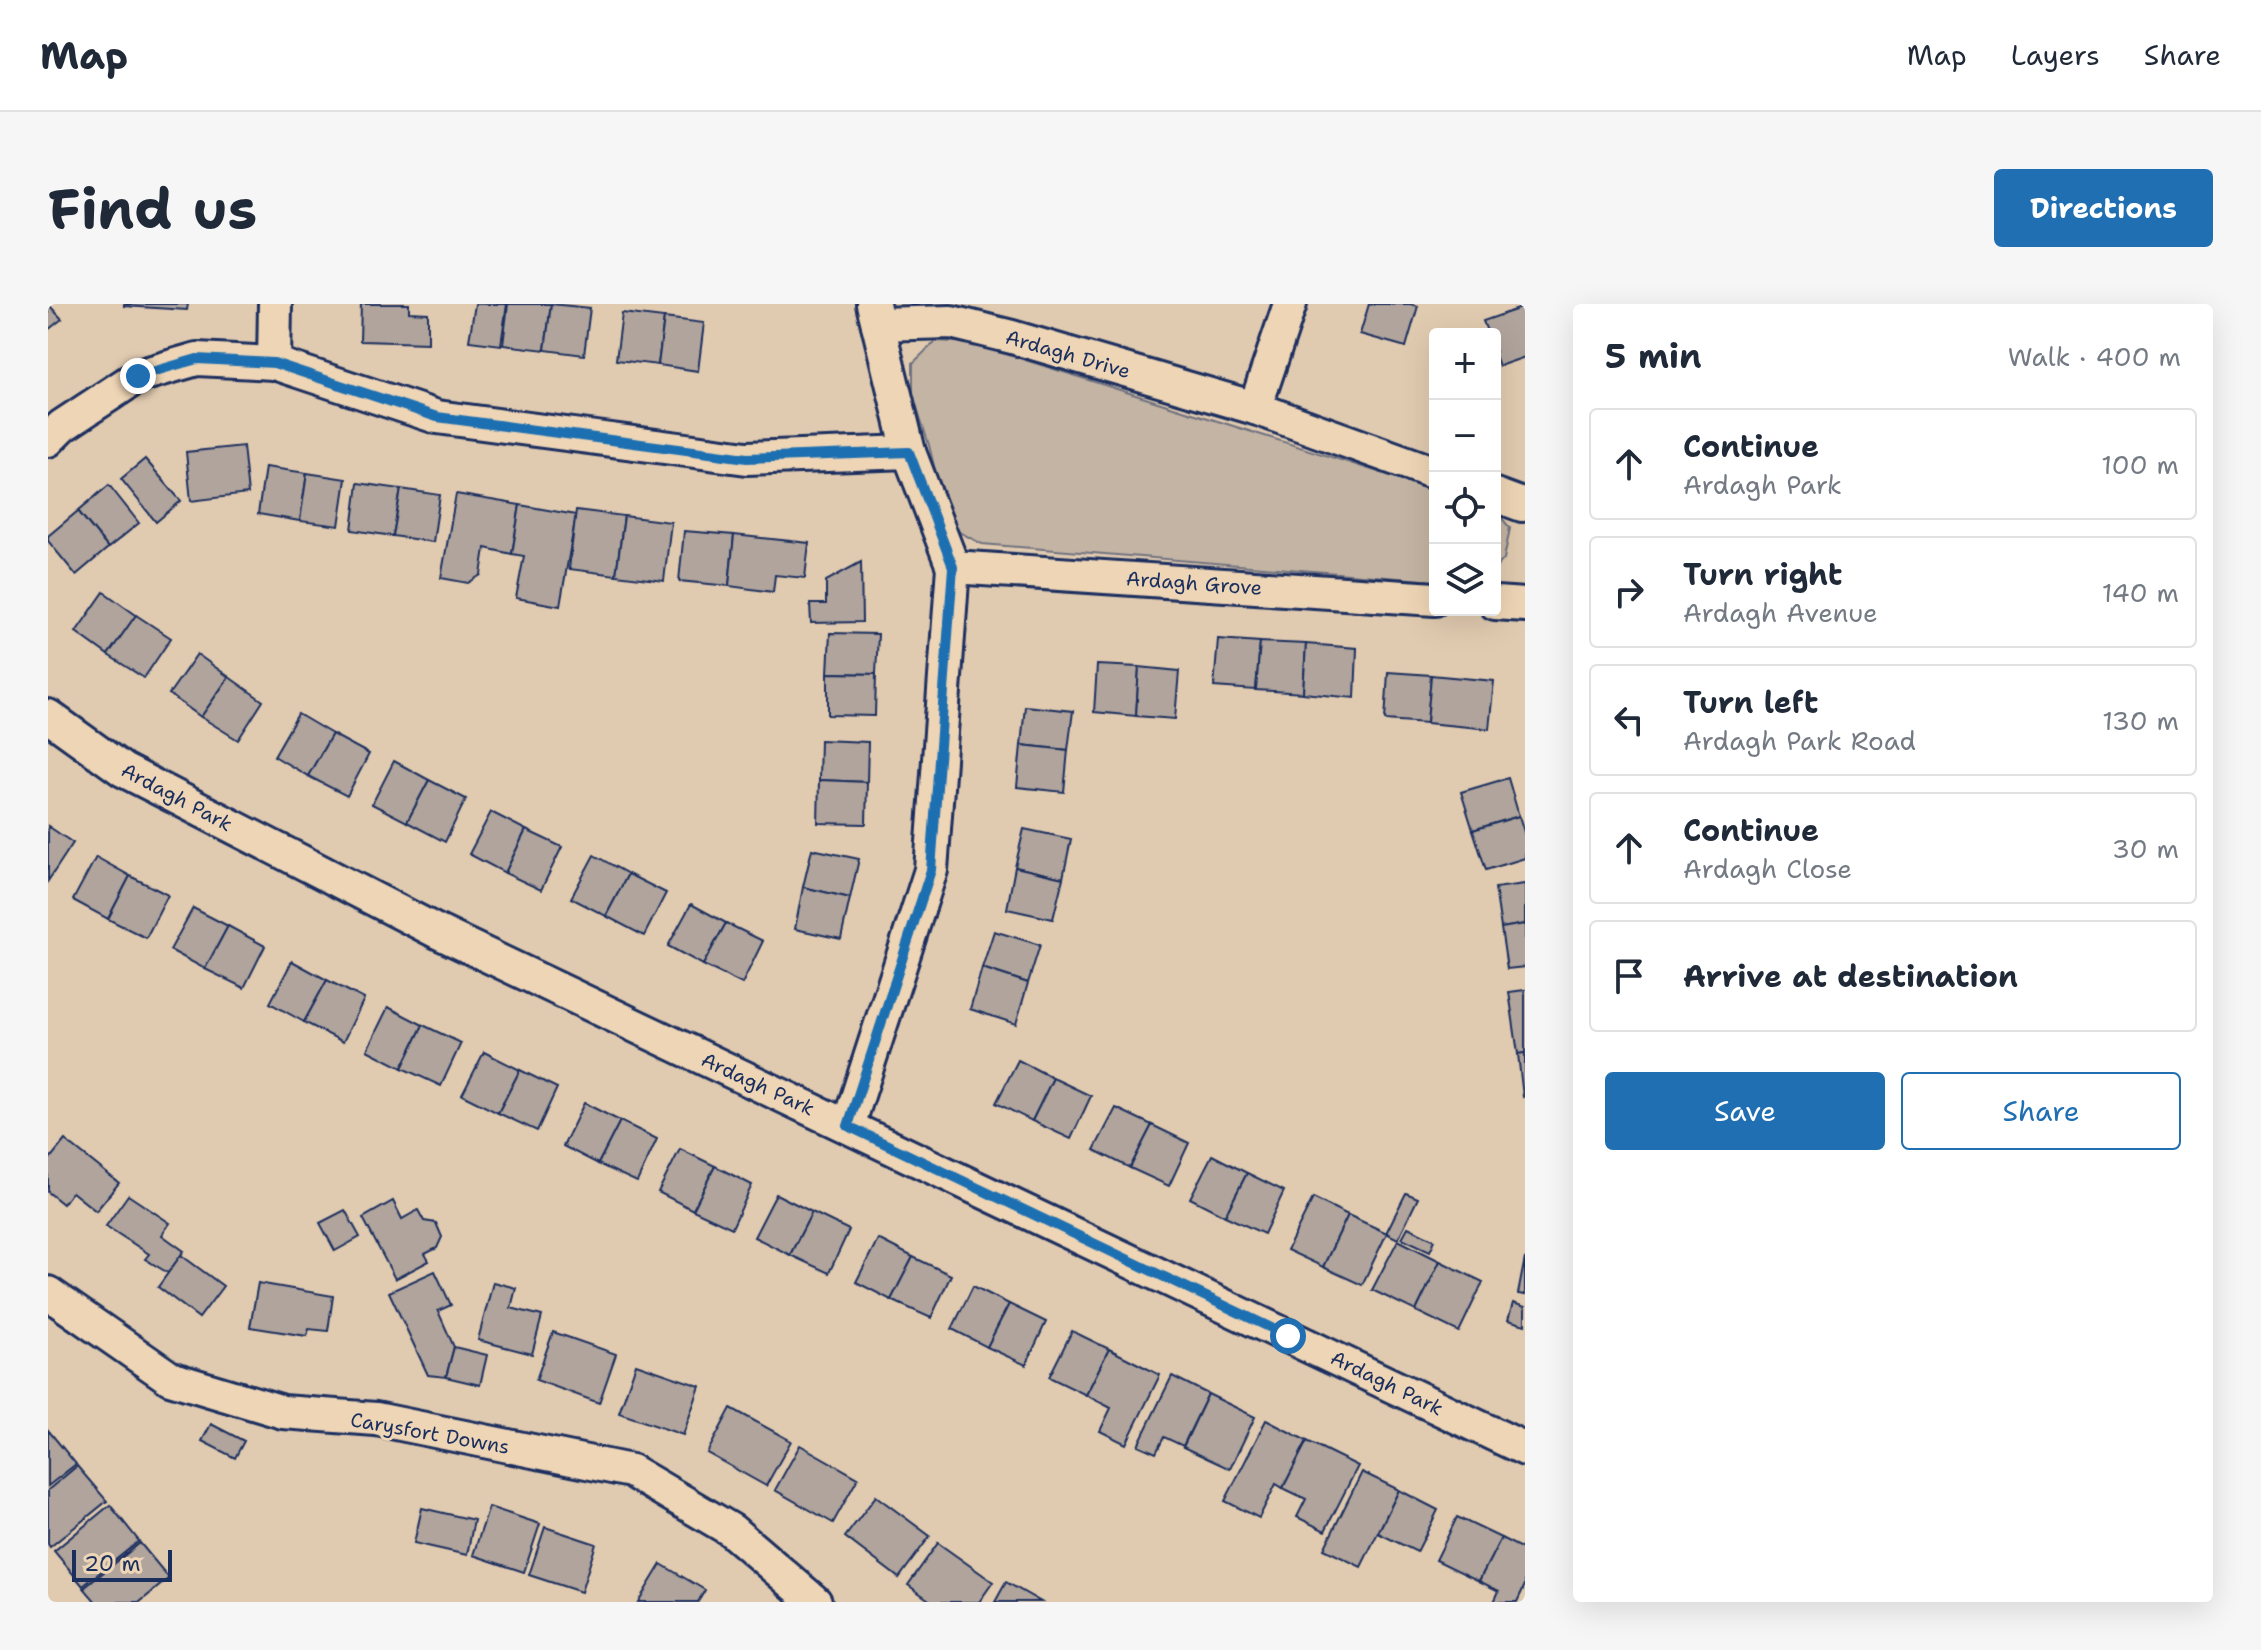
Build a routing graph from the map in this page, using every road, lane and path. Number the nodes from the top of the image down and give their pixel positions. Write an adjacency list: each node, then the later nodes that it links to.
1 (275, 304): 4 (street)
2 (1290, 304): 5 (street)
3 (875, 314): 5 (street, Ardagh Drive); 7 (street)
4 (274, 363): 6 (street); 7 (street)
5 (1255, 408): 8 (street, Ardagh Drive)
6 (48, 440)
7 (909, 452): 9 (street)
8 (1432, 472)
9 (953, 567): 10 (street, Ardagh Grove); 14 (street)
10 (1429, 599)
11 (1501, 603): 12 (street)
12 (1525, 605)
13 (48, 716): 14 (street, Ardagh Park)
14 (848, 1126): 16 (street, Ardagh Park)
15 (48, 1293): 17 (street, Carysfort Downs)
16 (1525, 1449)
17 (805, 1599)

